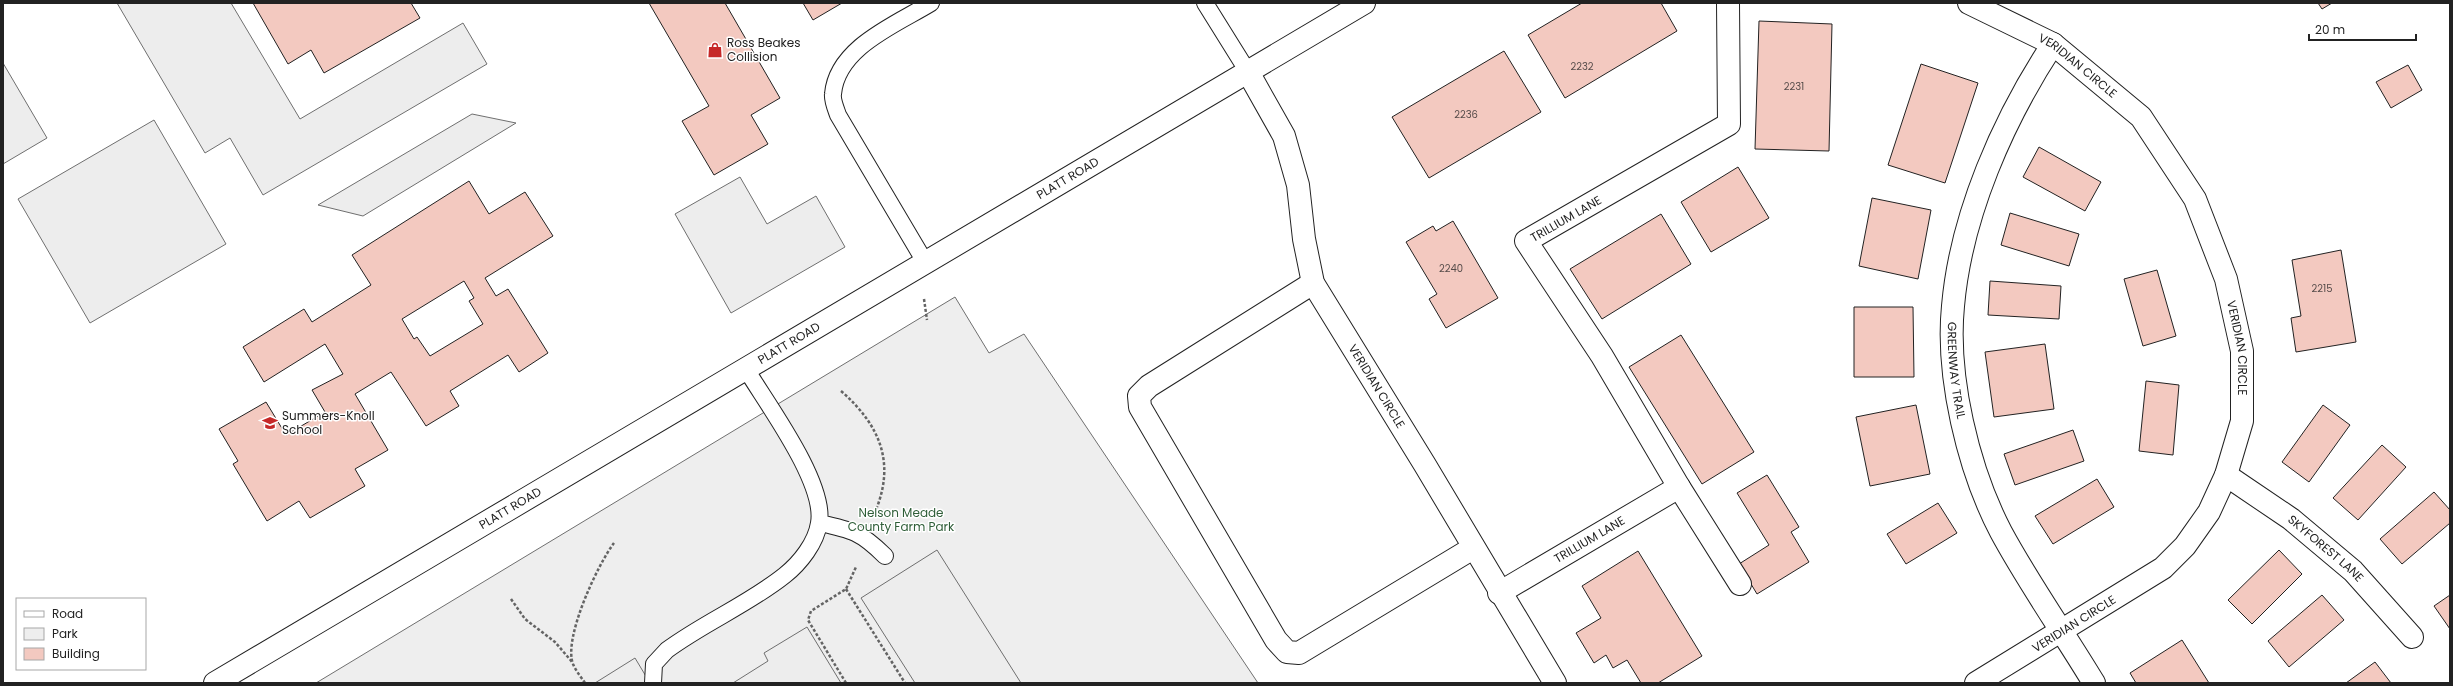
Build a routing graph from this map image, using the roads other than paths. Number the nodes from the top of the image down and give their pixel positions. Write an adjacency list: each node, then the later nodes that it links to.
1 (932, 3): 8 (lane)
2 (1205, 3): 7 (lane)
3 (1364, 3): 7 (street, PLATT ROAD)
4 (1728, 3): 12 (street, TRILLIUM LANE)
5 (1969, 3): 6 (street, VERIDIAN CIRCLE)
6 (2053, 44): 11 (street, VERIDIAN CIRCLE); 18 (street, GREENWAY TRAIL)
7 (1248, 72): 8 (street, PLATT ROAD); 9 (street, VERIDIAN CIRCLE)
8 (925, 262): 10 (street, PLATT ROAD)
9 (1313, 283): 14 (street, VERIDIAN CIRCLE); 14 (street)
10 (746, 369): 13 (lane); 20 (street, PLATT ROAD)
11 (2226, 475): 18 (street, VERIDIAN CIRCLE); 19 (street, SKYFOREST LANE)
12 (1679, 487): 16 (street, TRILLIUM LANE); 17 (street, TRILLIUM LANE)
13 (820, 522): 15 (lane); 21 (lane)
14 (1473, 548): 17 (street, VERIDIAN CIRCLE)
15 (885, 556)
16 (1740, 584)
17 (1499, 593): 22 (street, VERIDIAN CIRCLE)
18 (2063, 631): 23 (street, VERIDIAN CIRCLE); 24 (street, GREENWAY TRAIL)
19 (2412, 637)
20 (215, 683)
21 (653, 683)
22 (1554, 683)
23 (1976, 683)
24 (2094, 683)

